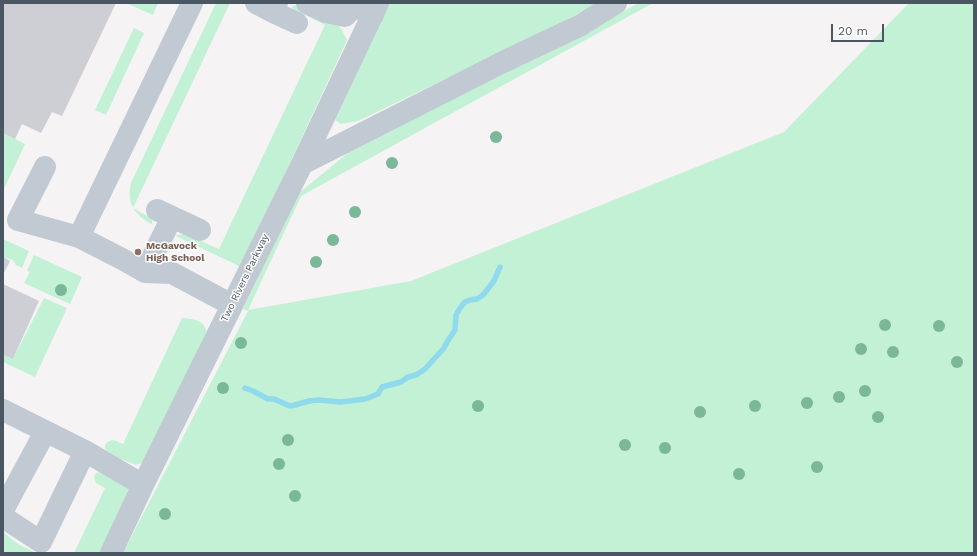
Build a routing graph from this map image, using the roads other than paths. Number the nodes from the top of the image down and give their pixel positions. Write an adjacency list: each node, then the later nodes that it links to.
1 (192, 3): 10 (lane)
2 (307, 3): 5 (lane)
3 (616, 3): 7 (lane)
4 (269, 6): 6 (lane)
5 (366, 7): 7 (lane, Two Rivers Parkway)
6 (297, 23)
7 (302, 164): 12 (lane, Two Rivers Parkway)
8 (45, 166): 10 (lane)
9 (200, 230): 11 (lane)
10 (79, 237): 11 (lane)
11 (145, 272): 12 (lane)
12 (232, 305): 16 (lane, Two Rivers Parkway)
13 (3, 410): 14 (lane)
14 (45, 432): 15 (lane); 17 (lane)
15 (85, 451): 16 (lane); 18 (lane)
16 (143, 484): 19 (lane, Two Rivers Parkway)
17 (3, 510)
18 (3, 517)
19 (111, 553)

